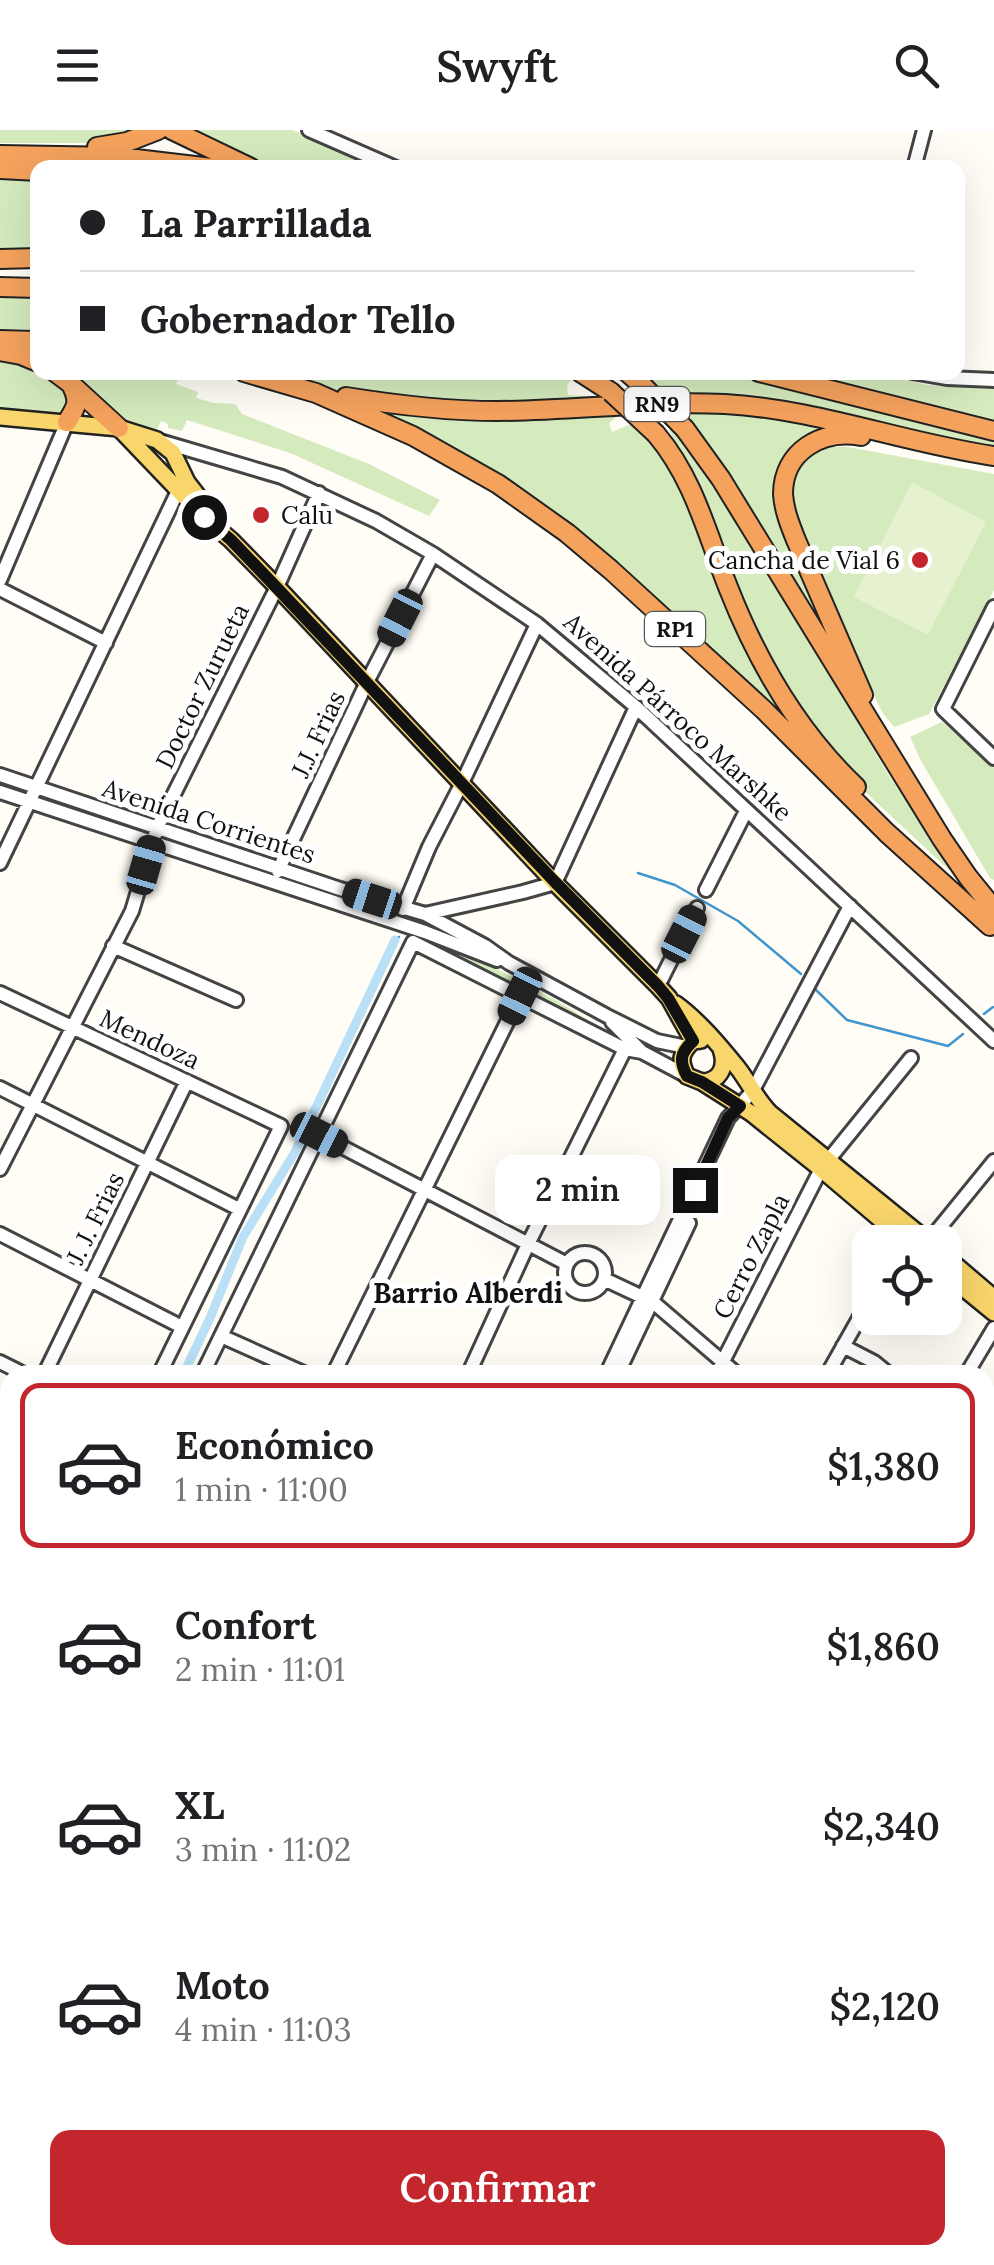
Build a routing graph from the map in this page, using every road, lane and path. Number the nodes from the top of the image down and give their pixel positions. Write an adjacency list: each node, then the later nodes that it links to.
1 (158, 130): 5 (highway)
2 (172, 130): 8 (highway)
3 (310, 130): 9 (street)
4 (924, 130): 10 (street)
5 (0, 153): 6 (highway); 7 (highway)
6 (75, 160)
7 (151, 160)
8 (234, 160)
9 (378, 160)
10 (916, 160)
11 (0, 169): 12 (highway)
12 (30, 171)
13 (30, 258): 14 (highway)
14 (0, 259)
15 (0, 287): 16 (highway)
16 (30, 288)
17 (0, 340): 18 (highway)
18 (30, 341)
19 (0, 351): 20 (highway)
20 (30, 359)
21 (965, 379): 27 (street)
22 (66, 380): 28 (highway)
23 (273, 380): 29 (highway, RN9)
24 (592, 380): 72 (highway, RP1, bridge)
25 (636, 380): 51 (highway, bridge)
26 (791, 380): 33 (highway)
27 (994, 380)
28 (71, 384): 32 (highway); 34 (highway)
29 (316, 392): 36 (highway, RN9); 72 (highway, RP1)
30 (0, 417): 32 (main road, Avenida Párroco Marshke)
31 (0, 425): 32 (main road, Avenida Párroco Marshke)
32 (65, 426): 34 (main road, Avenida Párroco Marshke); 42 (street)
33 (994, 430)
34 (123, 432): 35 (main road, Avenida Párroco Marshke); 37 (main road)
35 (162, 445): 37 (main road); 39 (street, Avenida Párroco Marshke); 40 (main road)
36 (988, 455): 51 (highway)
37 (158, 469): 38 (main road)
38 (178, 491): 40 (main road); 48 (street)
39 (318, 494): 41 (street, Avenida Párroco Marshke); 43 (street, Doctor Zurueta)
40 (231, 540): 43 (main road)
41 (434, 554): 46 (street, Avenida Párroco Marshke); 49 (street, J.J. Frias)
42 (0, 580)
43 (276, 587): 49 (main road); 59 (street, Doctor Zurueta)
44 (0, 589): 48 (street)
45 (994, 607): 47 (street)
46 (536, 624): 50 (street, Avenida Párroco Marshke); 54 (street)
47 (990, 626): 52 (street)
48 (106, 644): 55 (street)
49 (368, 682): 54 (main road); 62 (street, J.J. Frias)
50 (636, 708): 58 (street, Avenida Párroco Marshke); 65 (street)
51 (882, 742): 63 (highway)
52 (994, 758)
53 (0, 775): 55 (street, Avenida Corrientes)
54 (462, 783): 65 (main road); 70 (street)
55 (36, 788): 57 (street); 59 (street, Avenida Corrientes)
56 (0, 792): 57 (street, Avenida Corrientes)
57 (30, 803): 60 (street, Avenida Corrientes); 61 (street)
58 (746, 811): 66 (street); 68 (street, Avenida Párroco Marshke)
59 (157, 828): 60 (street, Doctor Zurueta); 62 (street, Avenida Corrientes)
60 (152, 842): 64 (street, Avenida Corrientes); 75 (street, Doctor Zurueta)
61 (0, 863)
62 (280, 867): 64 (street, J.J. Frias); 70 (street, Avenida Corrientes)
63 (968, 876): 67 (street); 72 (highway)
64 (272, 882): 73 (street, Avenida Corrientes)
65 (555, 882): 71 (street); 77 (main road)
66 (706, 890)
67 (994, 892)
68 (850, 906): 83 (street, Avenida Párroco Marshke); 92 (street)
69 (697, 908): 77 (street)
70 (403, 909): 71 (street, Avenida Corrientes)
71 (425, 914): 76 (street, Avenida Corrientes)
72 (992, 922)
73 (410, 927): 74 (street); 76 (street, Avenida Corrientes)
74 (413, 942): 79 (street); 95 (street)
75 (113, 946): 80 (street); 82 (street, Doctor Zurueta)
76 (510, 963): 81 (street, Avenida Corrientes)
77 (663, 992): 84 (main road); 85 (main road)
78 (0, 993): 82 (street, Mendoza)
79 (520, 996): 86 (street); 100 (street)
80 (236, 1000)
81 (607, 1016): 84 (street, Avenida Corrientes); 87 (street, Avenida Corrientes)
82 (72, 1027): 90 (street, Mendoza); 93 (street, Doctor Zurueta)
83 (994, 1041)
84 (690, 1044): 85 (main road); 89 (main road)
85 (718, 1047): 89 (main road); 92 (main road)
86 (626, 1048): 87 (street); 105 (street)
87 (642, 1052): 89 (street, Avenida Corrientes)
88 (911, 1058): 98 (street, Cerro Zapla)
89 (694, 1079): 94 (main road)
90 (187, 1081): 97 (street, J. J. Frias); 101 (street, Mendoza)
91 (0, 1088): 93 (street)
92 (752, 1092): 94 (street); 98 (main road)
93 (32, 1105): 97 (street); 99 (street, Doctor Zurueta)
94 (740, 1106): 98 (main road); 112 (street)
95 (319, 1135): 100 (street); 117 (street)
96 (994, 1161): 103 (street)
97 (147, 1163): 101 (street); 108 (street, J. J. Frias)
98 (825, 1164): 102 (main road); 128 (street, Cerro Zapla)
99 (0, 1169)
100 (424, 1189): 105 (street); 123 (street)
101 (239, 1209): 114 (street)
102 (892, 1225)
103 (943, 1225)
104 (0, 1234): 108 (street)
105 (529, 1242): 106 (street); 124 (street)
106 (567, 1264): 109 (street); 109 (street)
107 (962, 1271): 111 (main road)
108 (90, 1280): 114 (street); 119 (street, J. J. Frias)
109 (604, 1280): 112 (street)
110 (962, 1287): 113 (main road)
111 (994, 1298)
112 (649, 1300): 125 (street); 126 (street); 127 (street)
113 (994, 1313)
114 (182, 1327): 120 (street)
115 (994, 1328): 131 (street)
116 (852, 1332): 118 (street)
117 (222, 1336): 121 (street); 122 (street)
118 (844, 1346): 129 (street); 130 (street)
119 (49, 1365)
120 (164, 1365)
121 (207, 1365)
122 (286, 1365)
123 (337, 1365)
124 (473, 1365)
125 (612, 1365)
126 (621, 1365)
127 (716, 1365)
128 (722, 1365)
129 (832, 1365)
130 (878, 1365)
131 (972, 1365)

